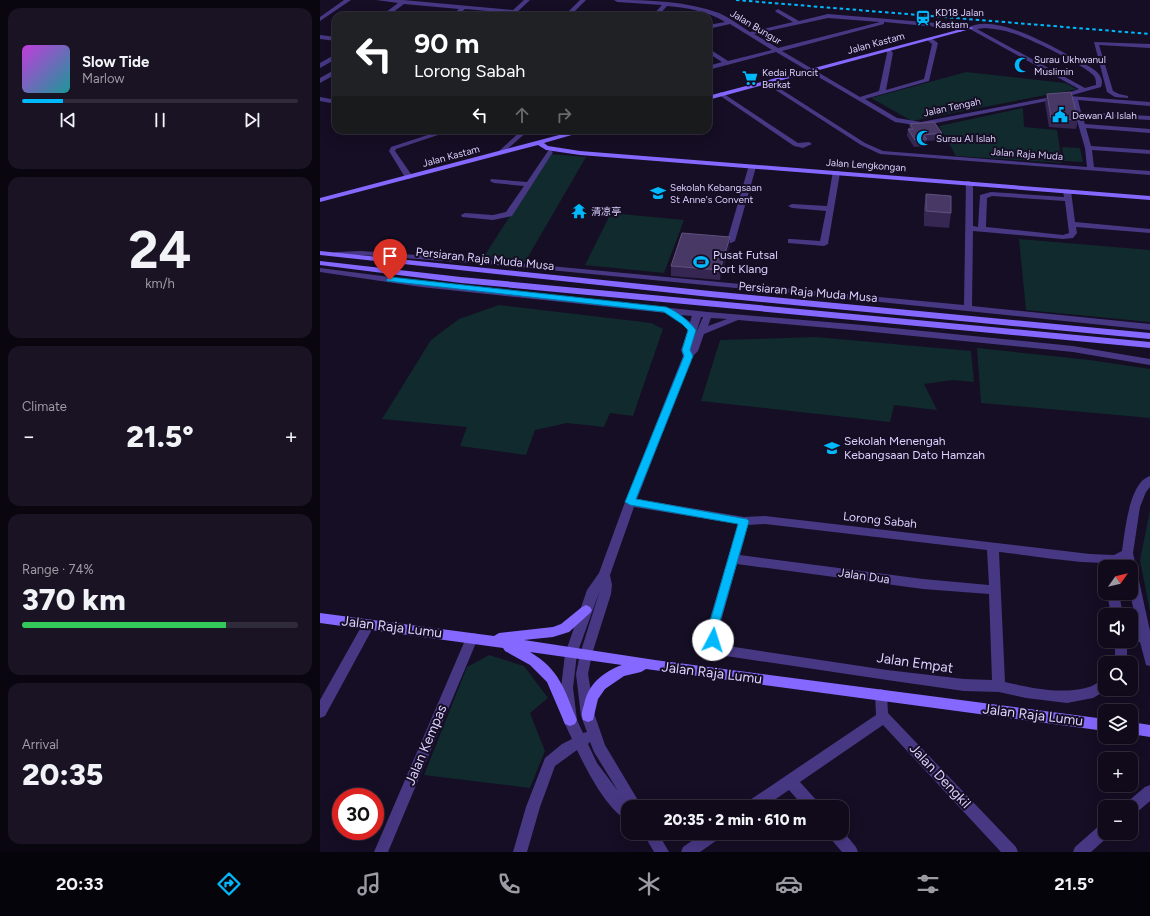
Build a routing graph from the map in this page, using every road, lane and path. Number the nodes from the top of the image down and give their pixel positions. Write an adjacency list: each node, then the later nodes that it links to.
1 (348, 0): 18 (street)
2 (379, 0): 6 (street)
3 (527, 0): 13 (street)
4 (583, 0): 14 (street)
5 (617, 0): 7 (street, Jalan Bungur)
6 (403, 2): 8 (street); 10 (street)
7 (666, 4): 15 (street); 16 (street, Jalan Bungur)
8 (464, 8): 11 (street); 12 (street)
9 (778, 11): 21 (street)
10 (389, 12)
11 (459, 12)
12 (496, 12)
13 (514, 12)
14 (571, 12)
15 (659, 12)
16 (710, 12)
17 (712, 12): 20 (street, Jalan Bungur)
18 (320, 19)
19 (890, 21): 21 (street); 24 (street); 30 (street)
20 (732, 22): 22 (street); 25 (street, Jalan Bungur)
21 (797, 22): 25 (street)
22 (712, 26)
23 (971, 28): 24 (street, Jalan Kastam); 42 (street); 42 (street, Jalan Tengah)
24 (959, 31): 28 (street, Jalan Kastam)
25 (751, 33): 30 (street, Jalan Bungur)
26 (320, 37): 27 (street)
27 (332, 38)
28 (929, 39): 31 (street, Jalan Kastam); 43 (street)
29 (1150, 46): 48 (street)
30 (778, 50): 34 (street); 38 (street, Jalan Bungur)
31 (888, 50): 38 (street, Jalan Kastam); 43 (street)
32 (712, 53): 34 (street)
33 (332, 58): 35 (street)
34 (727, 63): 36 (street)
35 (320, 66): 37 (street)
36 (712, 67)
37 (332, 69)
38 (811, 70): 41 (street, Jalan Kastam); 50 (street, Jalan Tengah)
39 (332, 73): 40 (street)
40 (320, 81)
41 (766, 82): 44 (street, Jalan Kastam); 71 (street, Jalan Raja Muda)
42 (1085, 90): 46 (street, Jalan Tengah)
43 (882, 92): 50 (street)
44 (721, 94): 45 (street, Jalan Kastam); 63 (street)
45 (712, 97)
46 (1061, 97): 47 (street, Jalan Tengah); 50 (street, Jalan Tengah)
47 (1074, 98): 53 (street, Jalan Tengah); 55 (street)
48 (1150, 98)
49 (320, 99): 51 (street)
50 (859, 99)
51 (332, 101)
52 (332, 102): 54 (street)
53 (1150, 104)
54 (320, 109)
55 (1078, 114): 56 (street); 57 (street)
56 (1150, 118)
57 (1082, 126): 58 (street); 65 (street)
58 (1150, 131)
59 (437, 134): 74 (street)
60 (521, 134): 66 (street)
61 (570, 134): 62 (street, Jalan Kastam)
62 (539, 142): 64 (street, Jalan Kastam); 69 (street, Jalan Lengkongan)
63 (809, 144)
64 (524, 147): 66 (street, Jalan Kastam); 67 (street, Jalan Lengkongan)
65 (1088, 148): 68 (street); 71 (street)
66 (501, 152): 74 (street, Jalan Kastam)
67 (550, 152): 69 (street, Jalan Lengkongan); 77 (street)
68 (1150, 152)
69 (580, 153): 70 (street, Jalan Lengkongan)
70 (752, 167): 72 (street, Jalan Lengkongan); 88 (street)
71 (1091, 169): 73 (street, Jalan Raja Muda)
72 (836, 173): 76 (street, Jalan Lengkongan); 82 (street)
73 (1150, 173)
74 (409, 177): 80 (street, Jalan Kastam)
75 (494, 181): 77 (street)
76 (969, 183): 78 (street, Jalan Lengkongan); 85 (street)
77 (529, 184): 83 (street)
78 (1067, 195): 79 (street, Jalan Lengkongan); 84 (street); 86 (street)
79 (1150, 198)
80 (320, 200)
81 (792, 206): 82 (street)
82 (830, 209): 89 (street)
83 (465, 215)
84 (1073, 224): 86 (street); 87 (street)
85 (969, 228): 86 (street); 94 (street)
86 (982, 229)
87 (1150, 231)
88 (731, 241)
89 (791, 241)
90 (320, 253): 91 (street, Persiaran Raja Muda Musa)
91 (331, 254): 94 (street); 101 (street, Persiaran Raja Muda Musa)
92 (320, 263): 102 (street, Persiaran Raja Muda Musa)
93 (320, 270): 95 (street)
94 (968, 308): 99 (street)
95 (666, 310): 96 (street); 100 (street)
96 (697, 314): 97 (street); 100 (street)
97 (708, 315): 98 (street); 100 (street)
98 (744, 318): 100 (street); 103 (street)
99 (1150, 327)
100 (696, 332): 105 (street)
101 (1150, 336)
102 (1150, 346)
103 (1150, 362)
104 (1150, 480): 108 (street)
105 (630, 502): 106 (street, Lorong Sabah); 113 (street)
106 (744, 521): 107 (street, Lorong Sabah); 109 (street)
107 (993, 547): 112 (street, Lorong Sabah); 114 (street)
108 (1126, 553): 110 (street, Lorong Sabah); 111 (street)
109 (733, 558): 114 (street, Jalan Dua); 127 (street, Jalan Empat)
110 (1114, 560)
111 (1128, 560)
112 (1098, 561)
113 (604, 575): 116 (street); 124 (street)
114 (995, 590): 127 (street)
115 (1137, 600): 120 (street)
116 (586, 610): 122 (street); 123 (street)
117 (320, 618): 118 (street, Jalan Raja Lumu)
118 (369, 624): 121 (street, Jalan Raja Lumu); 130 (street)
119 (1138, 637): 120 (street)
120 (1144, 637): 125 (street)
121 (472, 638): 122 (street, Jalan Raja Lumu); 150 (street, Jalan Kempas)
122 (487, 640): 123 (street, Jalan Raja Lumu); 133 (street)
123 (570, 654): 124 (street, Jalan Raja Lumu); 133 (street)
124 (586, 654): 126 (street, Jalan Raja Lumu); 131 (street)
125 (1150, 661)
126 (655, 666): 129 (street, Jalan Raja Lumu); 131 (street)
127 (999, 686): 128 (street, Jalan Empat)
128 (1098, 689)
129 (881, 695): 132 (street); 134 (street, Jalan Raja Lumu)
130 (320, 712)
131 (588, 716): 137 (street)
132 (884, 717): 139 (street); 155 (street, Jalan Dengkil)
133 (570, 720): 138 (street)
134 (1098, 724)
135 (1138, 729): 136 (street)
136 (1150, 730)
137 (593, 734): 138 (street); 141 (street)
138 (580, 740): 145 (street); 151 (street)
139 (790, 781): 142 (street); 143 (street)
140 (1150, 792): 144 (street)
141 (631, 800)
142 (762, 800)
143 (807, 800)
144 (1138, 802)
145 (621, 805)
146 (1098, 836): 156 (street)
147 (654, 840): 152 (street)
148 (705, 840): 153 (street)
149 (841, 840): 154 (street)
150 (380, 852)
151 (520, 852)
152 (662, 852)
153 (688, 852)
154 (851, 852)
155 (1011, 852)
156 (1080, 852)

